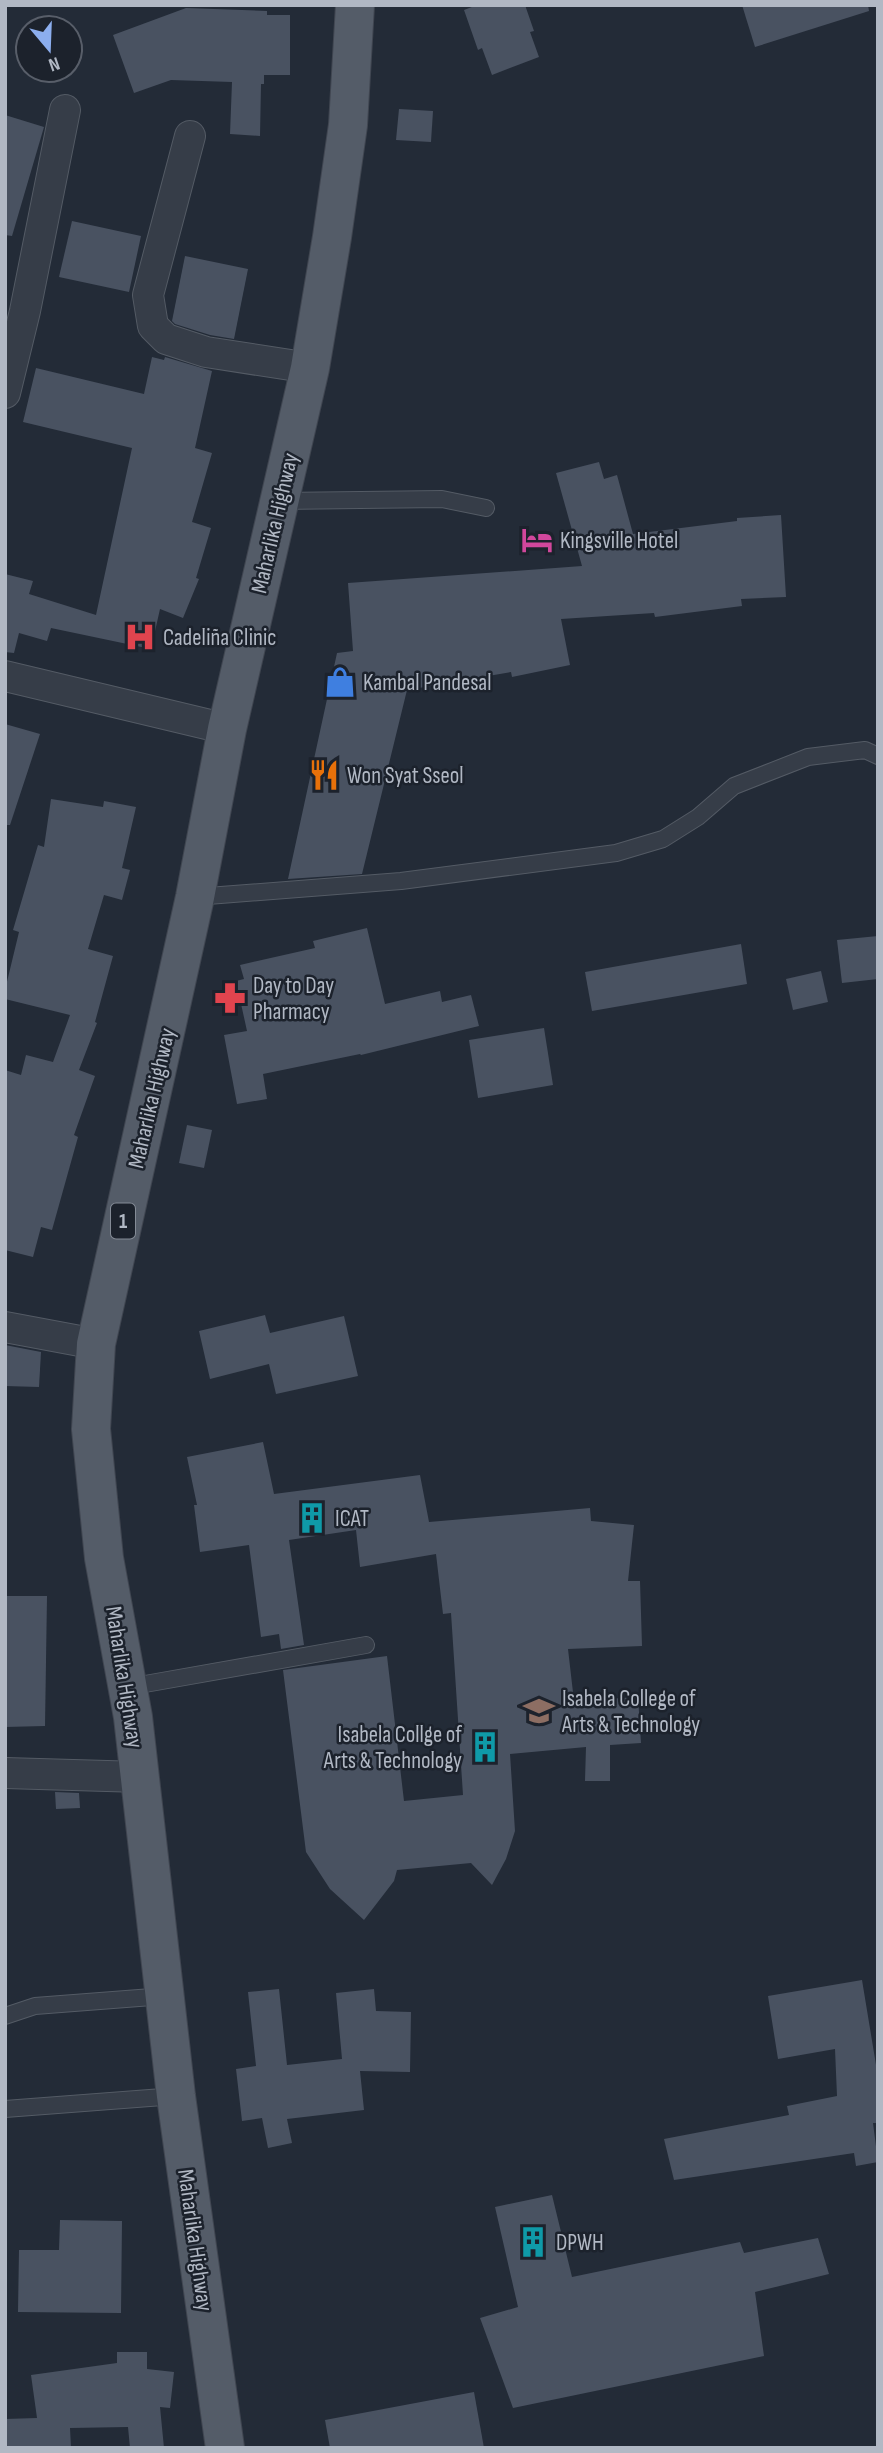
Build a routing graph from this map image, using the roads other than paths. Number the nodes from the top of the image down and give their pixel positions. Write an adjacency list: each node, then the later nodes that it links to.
1 (355, 5): 4 (main road, Maharlika Highway / 1)
2 (65, 110): 5 (street)
3 (190, 136): 4 (street)
4 (310, 368): 6 (main road, Maharlika Highway / 1)
5 (5, 393)
6 (279, 501): 7 (lane); 9 (main road, Maharlika Highway / 1)
7 (486, 508)
8 (5, 676): 9 (street)
9 (227, 729): 11 (main road, Maharlika Highway / 1)
10 (878, 755): 11 (lane)
11 (195, 897): 13 (main road, Maharlika Highway / 1)
12 (5, 1327): 13 (street)
13 (96, 1344): 15 (main road, Maharlika Highway / 1)
14 (366, 1645): 15 (lane)
15 (128, 1686): 17 (main road, Maharlika Highway / 1)
16 (5, 1773): 17 (street)
17 (141, 1777): 18 (main road, Maharlika Highway / 1)
18 (165, 1996): 19 (lane); 20 (main road, Maharlika Highway / 1)
19 (5, 2016)
20 (177, 2096): 21 (lane); 22 (main road, Maharlika Highway / 1)
21 (5, 2109)
22 (225, 2448)

